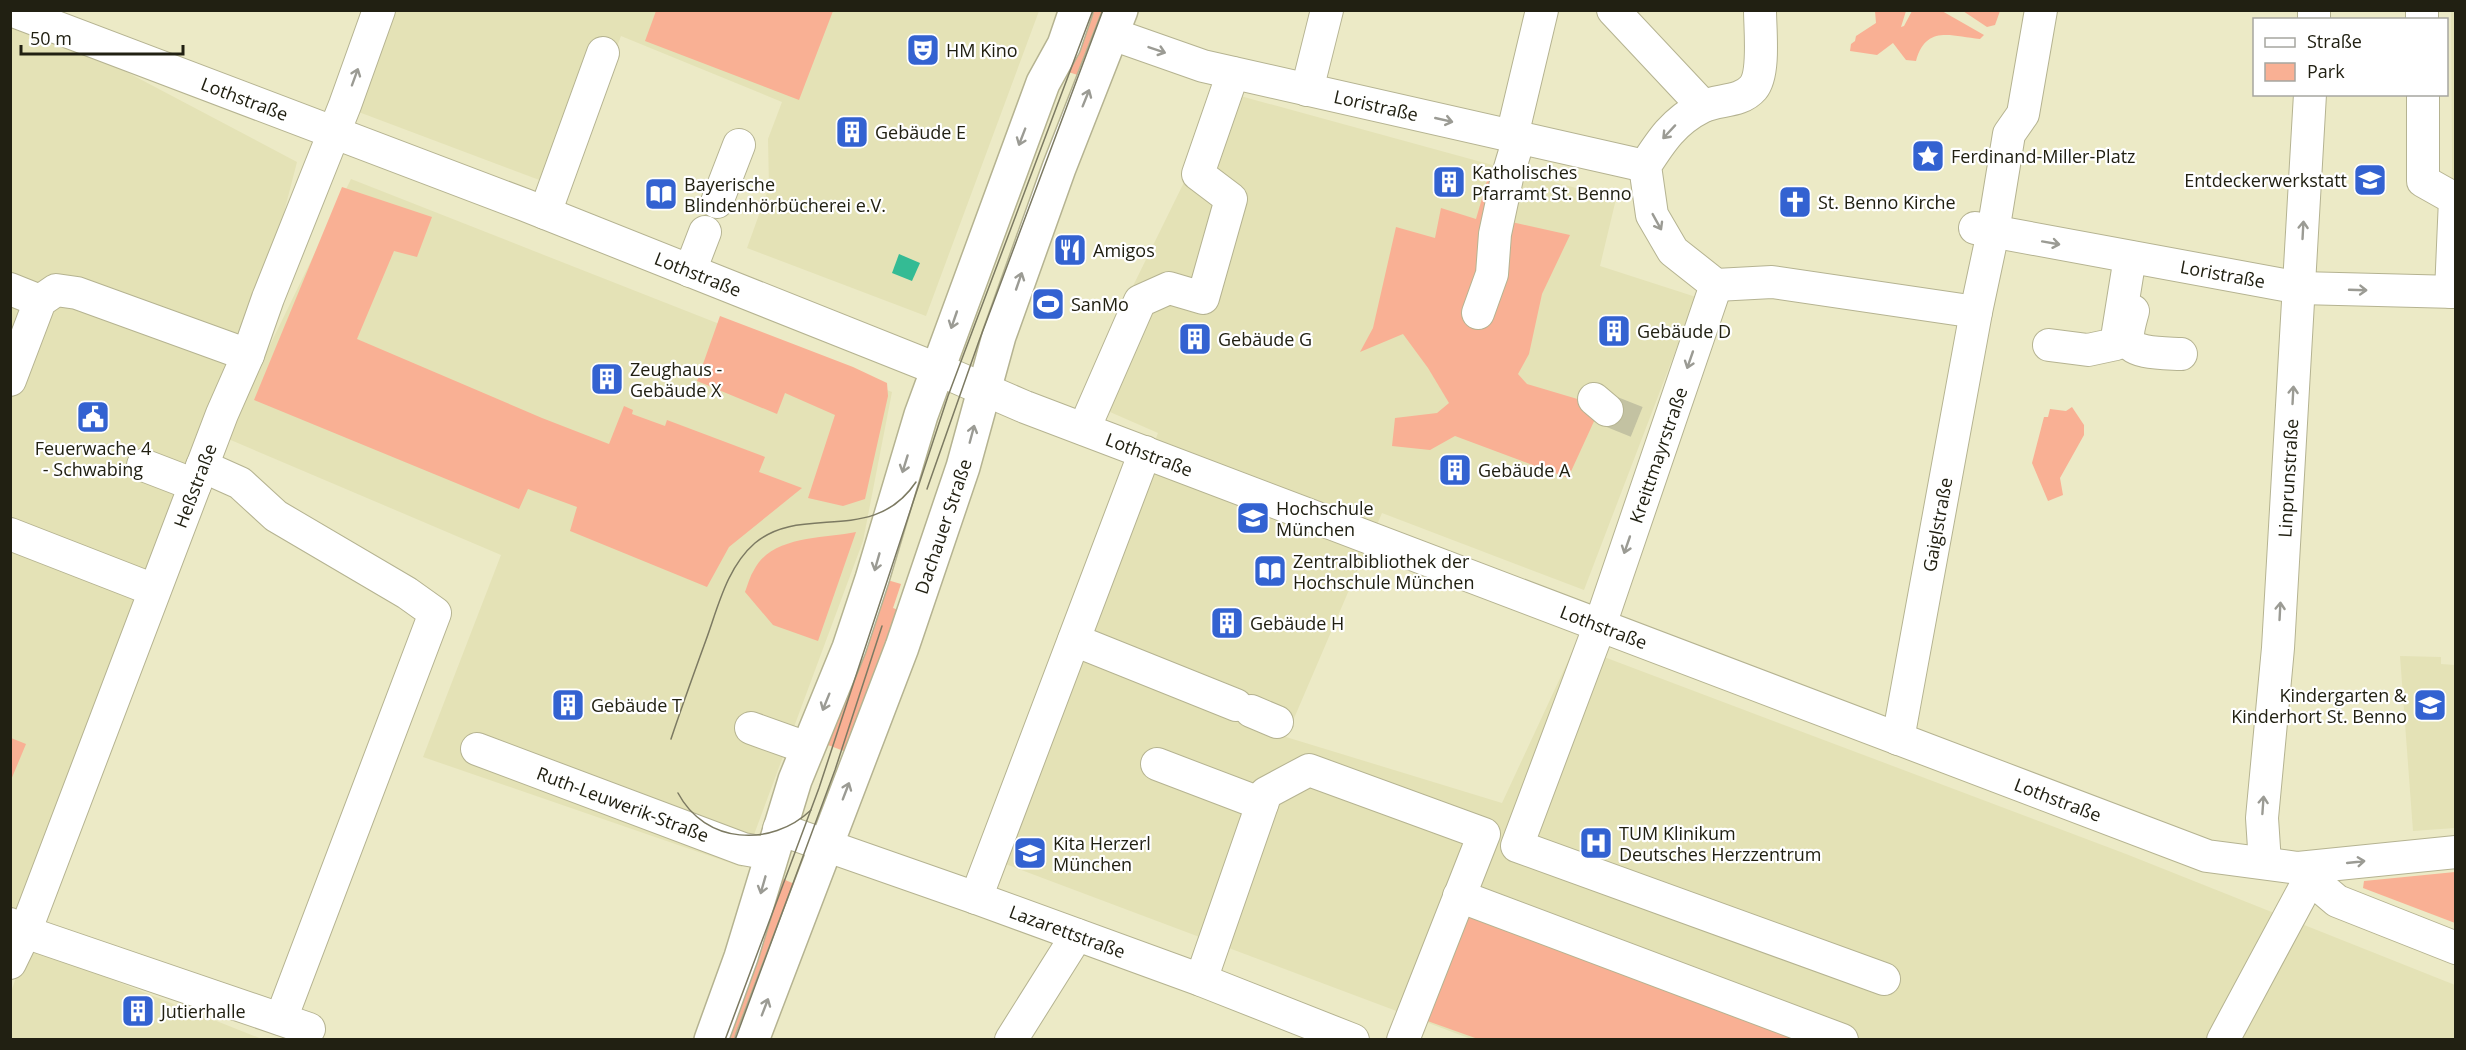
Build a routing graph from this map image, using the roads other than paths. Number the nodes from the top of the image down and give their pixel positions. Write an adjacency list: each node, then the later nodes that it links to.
1 (11, 10): 17 (street, Lothstraße)
2 (379, 10): 17 (street, Heßstraße, one-way to 2)
3 (1076, 10): 37 (main road, one-way to 37)
4 (1327, 10): 13 (street)
5 (1527, 10): 18 (street)
6 (1542, 10): 18 (street)
7 (1613, 10): 16 (street)
8 (1760, 10): 16 (street)
9 (2041, 10): 23 (street)
10 (1116, 22): 12 (street, Loristraße, one-way to 12); 39 (main road, Dachauer Straße, one-way to 10)
11 (603, 53): 22 (street)
12 (1233, 73): 13 (street, Loristraße); 40 (street)
13 (1307, 90): 18 (street, Loristraße, one-way to 18)
14 (2310, 96): 28 (street, Linprunstraße, one-way to 14)
15 (2423, 96): 30 (street)
16 (1703, 106): 20 (street, one-way to 20)
17 (334, 132): 22 (street, Lothstraße); 36 (street, Heßstraße)
18 (1510, 135): 20 (street, Loristraße); 33 (street)
19 (739, 145): 21 (street)
20 (1645, 166): 27 (street, one-way to 27)
21 (717, 202)
22 (545, 213): 26 (street, Lothstraße)
23 (1984, 230): 25 (street, Loristraße, one-way to 25); 32 (street)
24 (705, 232): 26 (street)
25 (2135, 258): 28 (street, Loristraße); 34 (street); 35 (street)
26 (690, 271): 37 (street, Lothstraße)
27 (1716, 285): 32 (street); 46 (street, Kreittmayrstraße, one-way to 46)
28 (2300, 288): 30 (street, Loristraße, one-way to 30); 60 (street, Linprunstraße, one-way to 28)
29 (10, 290): 31 (street)
30 (2453, 292)
31 (40, 301): 36 (street); 38 (street)
32 (1976, 312): 50 (street, Gaiglstraße)
33 (1478, 313)
34 (2049, 345)
35 (2181, 354)
36 (248, 355): 43 (street, Heßstraße)
37 (937, 369): 39 (street, Lothstraße); 51 (main road, one-way to 51)
38 (10, 380)
39 (984, 390): 40 (street, Lothstraße); 57 (main road, Dachauer Straße, one-way to 39)
40 (1084, 429): 41 (street, Lothstraße)
41 (1145, 453): 46 (street, Lothstraße); 47 (street)
42 (143, 465): 43 (street)
43 (199, 476): 45 (street, Heßstraße); 64 (street)
44 (10, 534): 45 (street)
45 (154, 590): 64 (street, Heßstraße)
46 (1600, 625): 50 (street, Lothstraße); 58 (street, Kreittmayrstraße)
47 (1074, 640): 48 (street); 63 (street)
48 (1255, 713)
49 (751, 728): 51 (street)
50 (1898, 739): 60 (street, Lothstraße)
51 (807, 748): 56 (main road)
52 (477, 749): 56 (street, Ruth-Leuwerik-Straße)
53 (1157, 764): 54 (street)
54 (1262, 804): 55 (street); 69 (street)
55 (1484, 834): 58 (street); 62 (street)
56 (775, 841): 57 (street, Lazarettstraße); 70 (main road, one-way to 70)
57 (825, 845): 63 (street, Lazarettstraße); 71 (main road, Dachauer Straße, one-way to 57)
58 (1517, 846): 68 (street)
59 (2456, 852): 61 (street, Lothstraße, one-way to 59)
60 (2265, 863): 61 (street, Lothstraße)
61 (2304, 874): 66 (street, Lothstraße); 76 (street)
62 (1459, 896): 74 (street); 75 (street)
63 (976, 898): 65 (street, Lazarettstraße)
64 (18, 928): 67 (street, Heßstraße)
65 (1077, 935): 69 (street, Lazarettstraße); 72 (street)
66 (2456, 948)
67 (10, 963)
68 (1884, 979)
69 (1201, 980): 73 (street, Lazarettstraße)
70 (711, 1040)
71 (752, 1040)
72 (1011, 1040)
73 (1353, 1040)
74 (1403, 1040)
75 (1842, 1040)
76 (2223, 1040)

